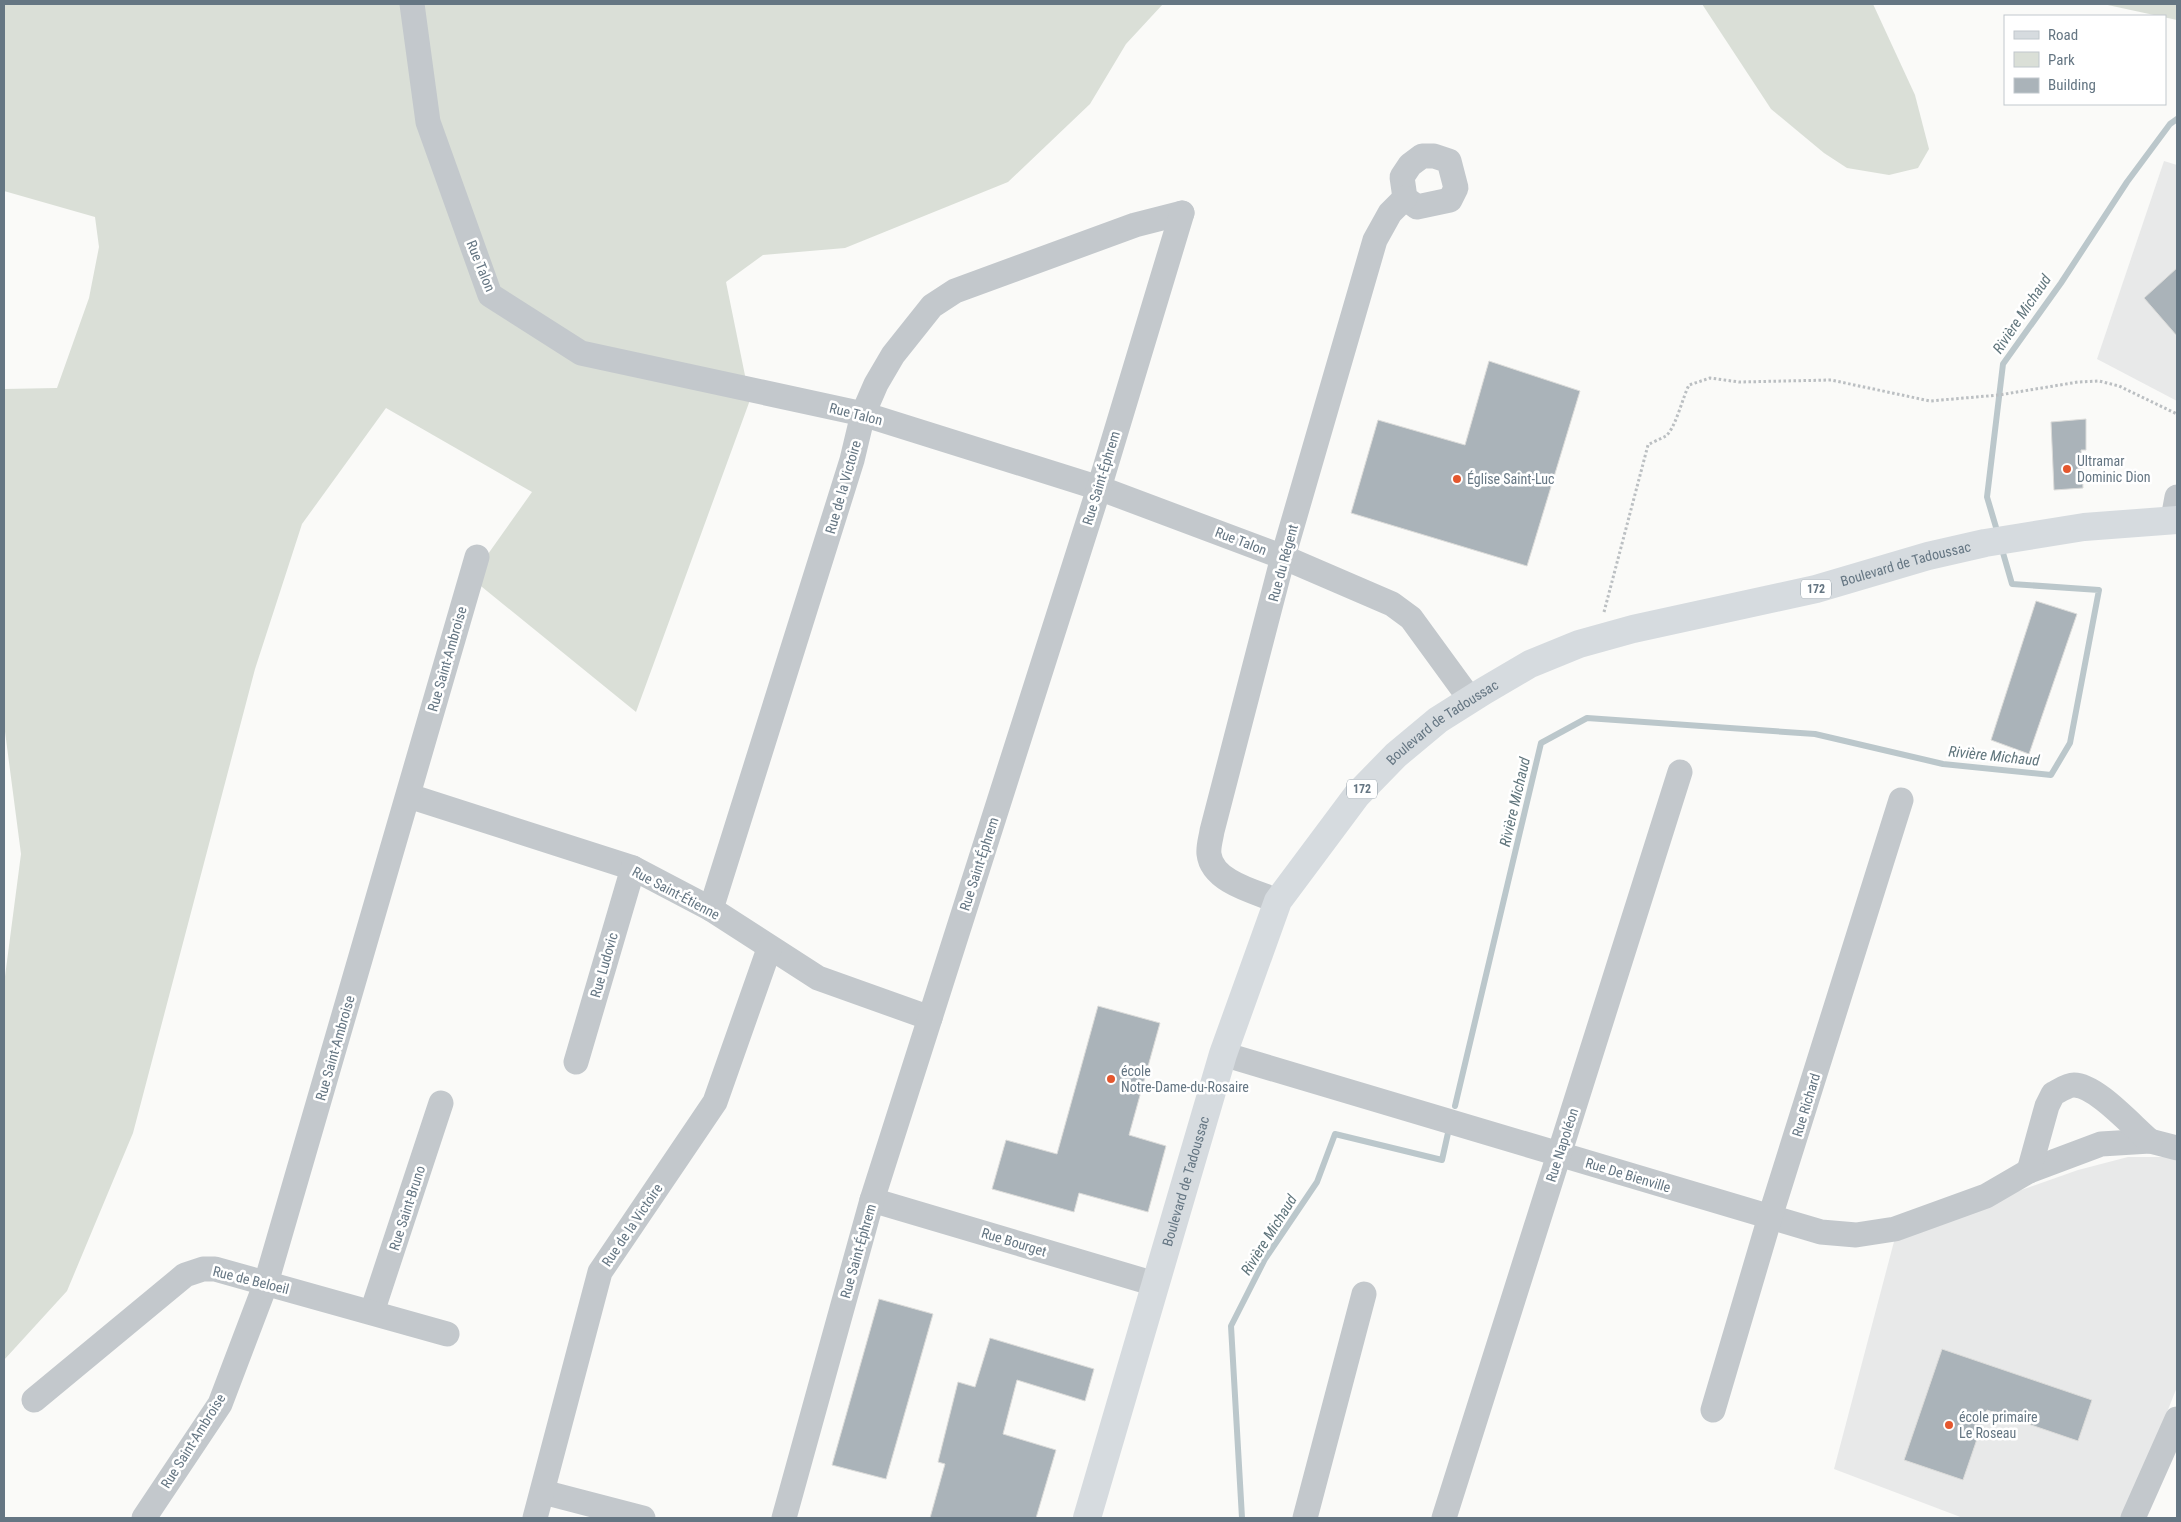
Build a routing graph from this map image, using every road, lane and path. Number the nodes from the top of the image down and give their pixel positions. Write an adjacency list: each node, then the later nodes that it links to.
1 (412, 4): 4 (street, Rue Talon)
2 (1405, 198): 9 (street, Rue du Régent)
3 (1182, 213): 4 (street, Rue de la Victoire); 6 (street, Rue Saint-Éphrem)
4 (863, 414): 6 (street, Rue Talon); 17 (street, Rue de la Victoire)
5 (2177, 414): 10 (path)
6 (1099, 488): 9 (street, Rue Talon); 19 (street, Rue Saint-Éphrem)
7 (2176, 512): 10 (main road, Boulevard de Tadoussac / 172)
8 (477, 557): 13 (street, Rue Saint-Ambroise)
9 (1284, 557): 11 (street, Rue Talon); 16 (street, Rue du Régent)
10 (1598, 639): 11 (main road, Boulevard de Tadoussac / 172)
11 (1470, 699): 16 (main road, Boulevard de Tadoussac / 172)
12 (1680, 772): 25 (street, Rue Napoléon)
13 (409, 796): 15 (street, Rue Saint-Étienne); 29 (street, Rue Saint-Ambroise)
14 (1902, 800): 28 (street, Rue Richard)
15 (633, 868): 17 (street, Rue Saint-Étienne); 21 (street, Rue Ludovic)
16 (1278, 902): 20 (main road, Boulevard de Tadoussac)
17 (711, 909): 18 (street, Rue Saint-Étienne)
18 (769, 948): 19 (street, Rue Saint-Étienne); 37 (street, Rue de la Victoire)
19 (930, 1018): 27 (street, Rue Saint-Éphrem)
20 (1223, 1054): 25 (street, Rue De Bienville); 30 (main road, Boulevard de Tadoussac)
21 (576, 1062)
22 (441, 1103): 32 (street, Rue Saint-Bruno)
23 (2150, 1141): 24 (street, Rue De Bienville); 26 (street, Rue De Bienville); 26 (street, Rue De Bienville)
24 (2177, 1148)
25 (1559, 1154): 28 (street, Rue De Bienville); 44 (street, Rue Napoléon)
26 (2029, 1171): 28 (street, Rue De Bienville)
27 (872, 1200): 30 (street, Rue Bourget); 41 (street, Rue Saint-Éphrem)
28 (1770, 1217): 35 (street, Rue Richard)
29 (266, 1283): 32 (street, Rue de Beloeil); 34 (street, Rue de Beloeil); 38 (street, Rue Saint-Ambroise)
30 (1155, 1284): 42 (main road, Boulevard de Tadoussac)
31 (1364, 1294): 43 (street)
32 (372, 1312): 33 (street, Rue de Beloeil)
33 (448, 1334)
34 (34, 1400)
35 (1713, 1410)
36 (2177, 1419): 45 (street)
37 (543, 1492): 39 (street, Rue de la Victoire); 40 (street)
38 (144, 1518)
39 (535, 1518)
40 (643, 1518)
41 (784, 1518)
42 (1087, 1518)
43 (1305, 1518)
44 (1444, 1518)
45 (2133, 1518)

